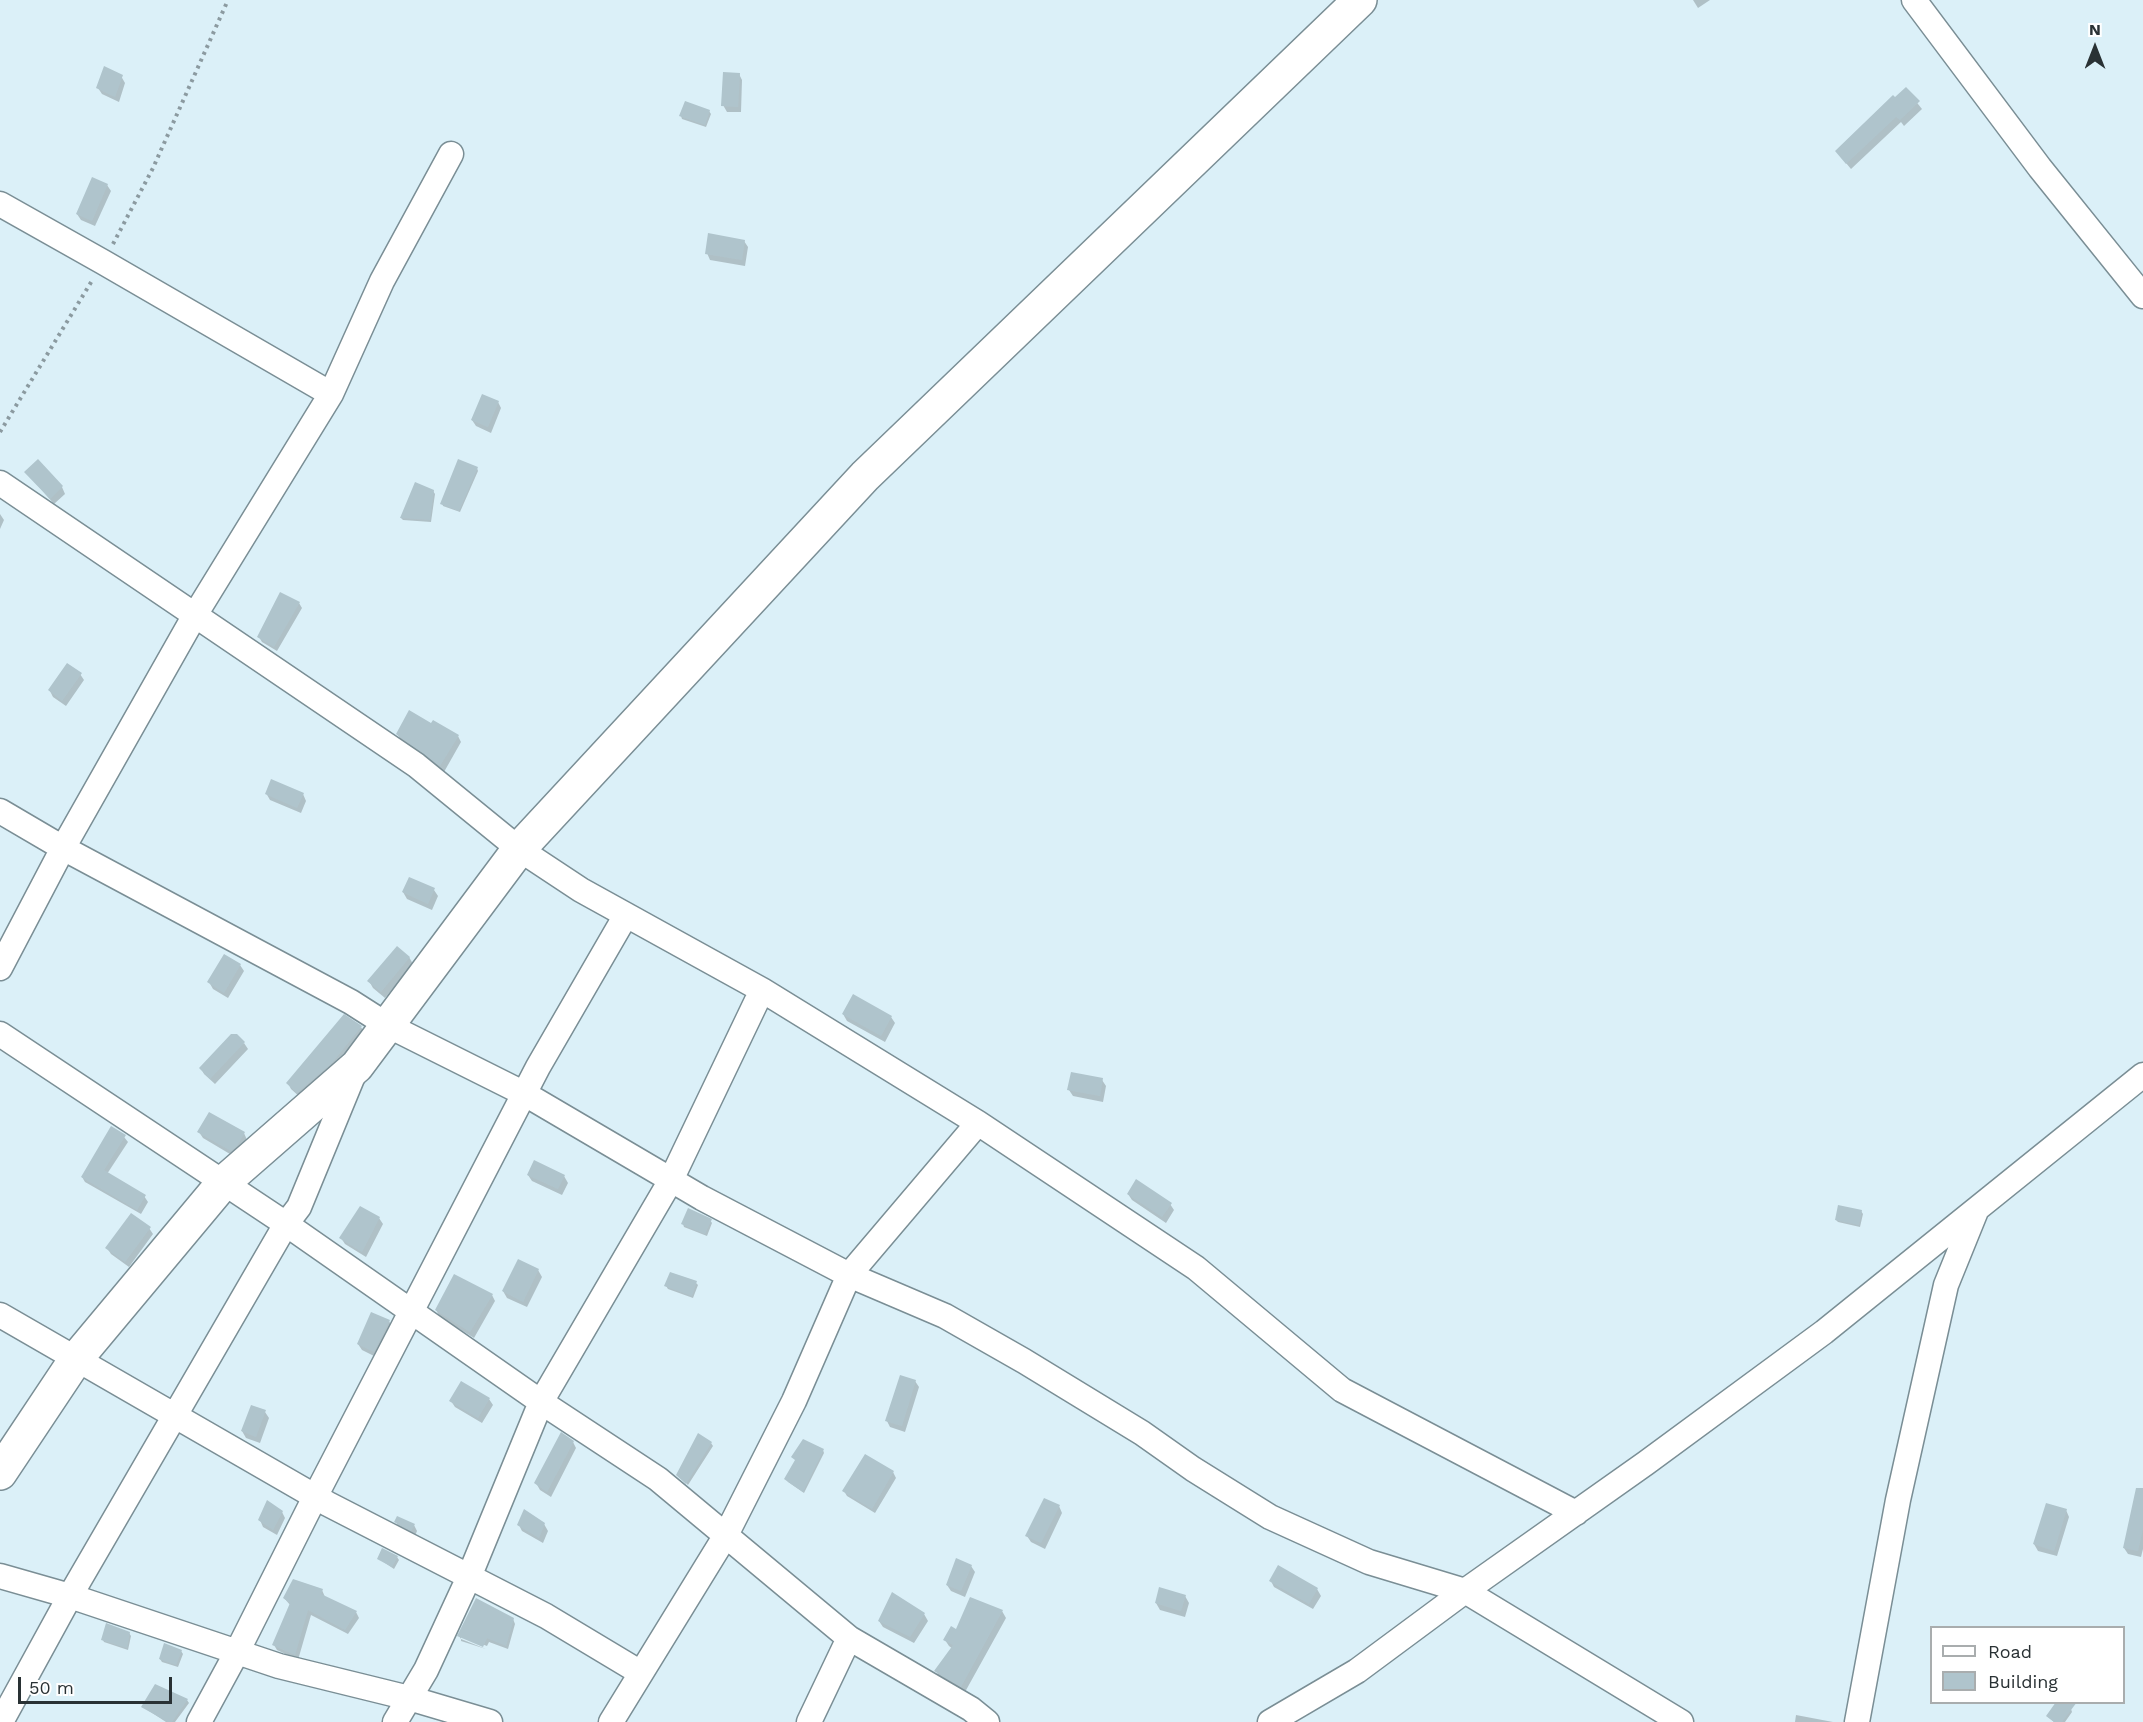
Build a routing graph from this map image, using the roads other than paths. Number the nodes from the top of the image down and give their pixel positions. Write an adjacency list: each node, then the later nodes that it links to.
1 (1360, 0): 11 (street)
2 (1914, 0): 5 (street)
3 (451, 154): 6 (street)
4 (0, 204): 6 (street)
5 (2143, 296)
6 (331, 394): 8 (street)
7 (0, 483): 8 (street)
8 (195, 615): 10 (street); 11 (street)
9 (0, 811): 10 (street)
10 (63, 848): 13 (street); 15 (street)
11 (519, 849): 12 (street); 15 (street)
12 (626, 915): 14 (street); 19 (street)
13 (0, 968)
14 (762, 990): 20 (street); 21 (street)
15 (387, 1025): 17 (street); 19 (street)
16 (0, 1034): 22 (street)
17 (357, 1066): 22 (street); 24 (street)
18 (2143, 1075): 23 (street)
19 (525, 1094): 21 (street); 26 (street)
20 (978, 1123): 25 (street); 33 (street)
21 (670, 1180): 25 (street); 29 (street)
22 (223, 1184): 24 (street); 28 (street)
23 (1977, 1209): 33 (street); 52 (street)
24 (286, 1224): 26 (street); 30 (street)
25 (849, 1275): 34 (street); 37 (street)
26 (412, 1312): 29 (street); 32 (street)
27 (0, 1316): 28 (street)
28 (76, 1359): 30 (street); 31 (street)
29 (541, 1402): 34 (street); 36 (street)
30 (174, 1417): 32 (street); 38 (street)
31 (0, 1473)
32 (315, 1497): 36 (street); 40 (street)
33 (1576, 1513): 37 (street)
34 (726, 1535): 39 (street); 41 (street)
35 (0, 1576): 38 (street)
36 (469, 1577): 41 (street); 42 (street)
37 (1465, 1591): 50 (street); 51 (street)
38 (70, 1596): 40 (street); 44 (street)
39 (849, 1638): 43 (street); 49 (street)
40 (237, 1652): 42 (street); 45 (street)
41 (641, 1673): 48 (street)
42 (409, 1698): 46 (street); 47 (street)
43 (974, 1718)
44 (1, 1722)
45 (199, 1722)
46 (395, 1722)
47 (490, 1722)
48 (611, 1722)
49 (809, 1722)
50 (1270, 1722)
51 (1681, 1722)
52 (1857, 1722)

